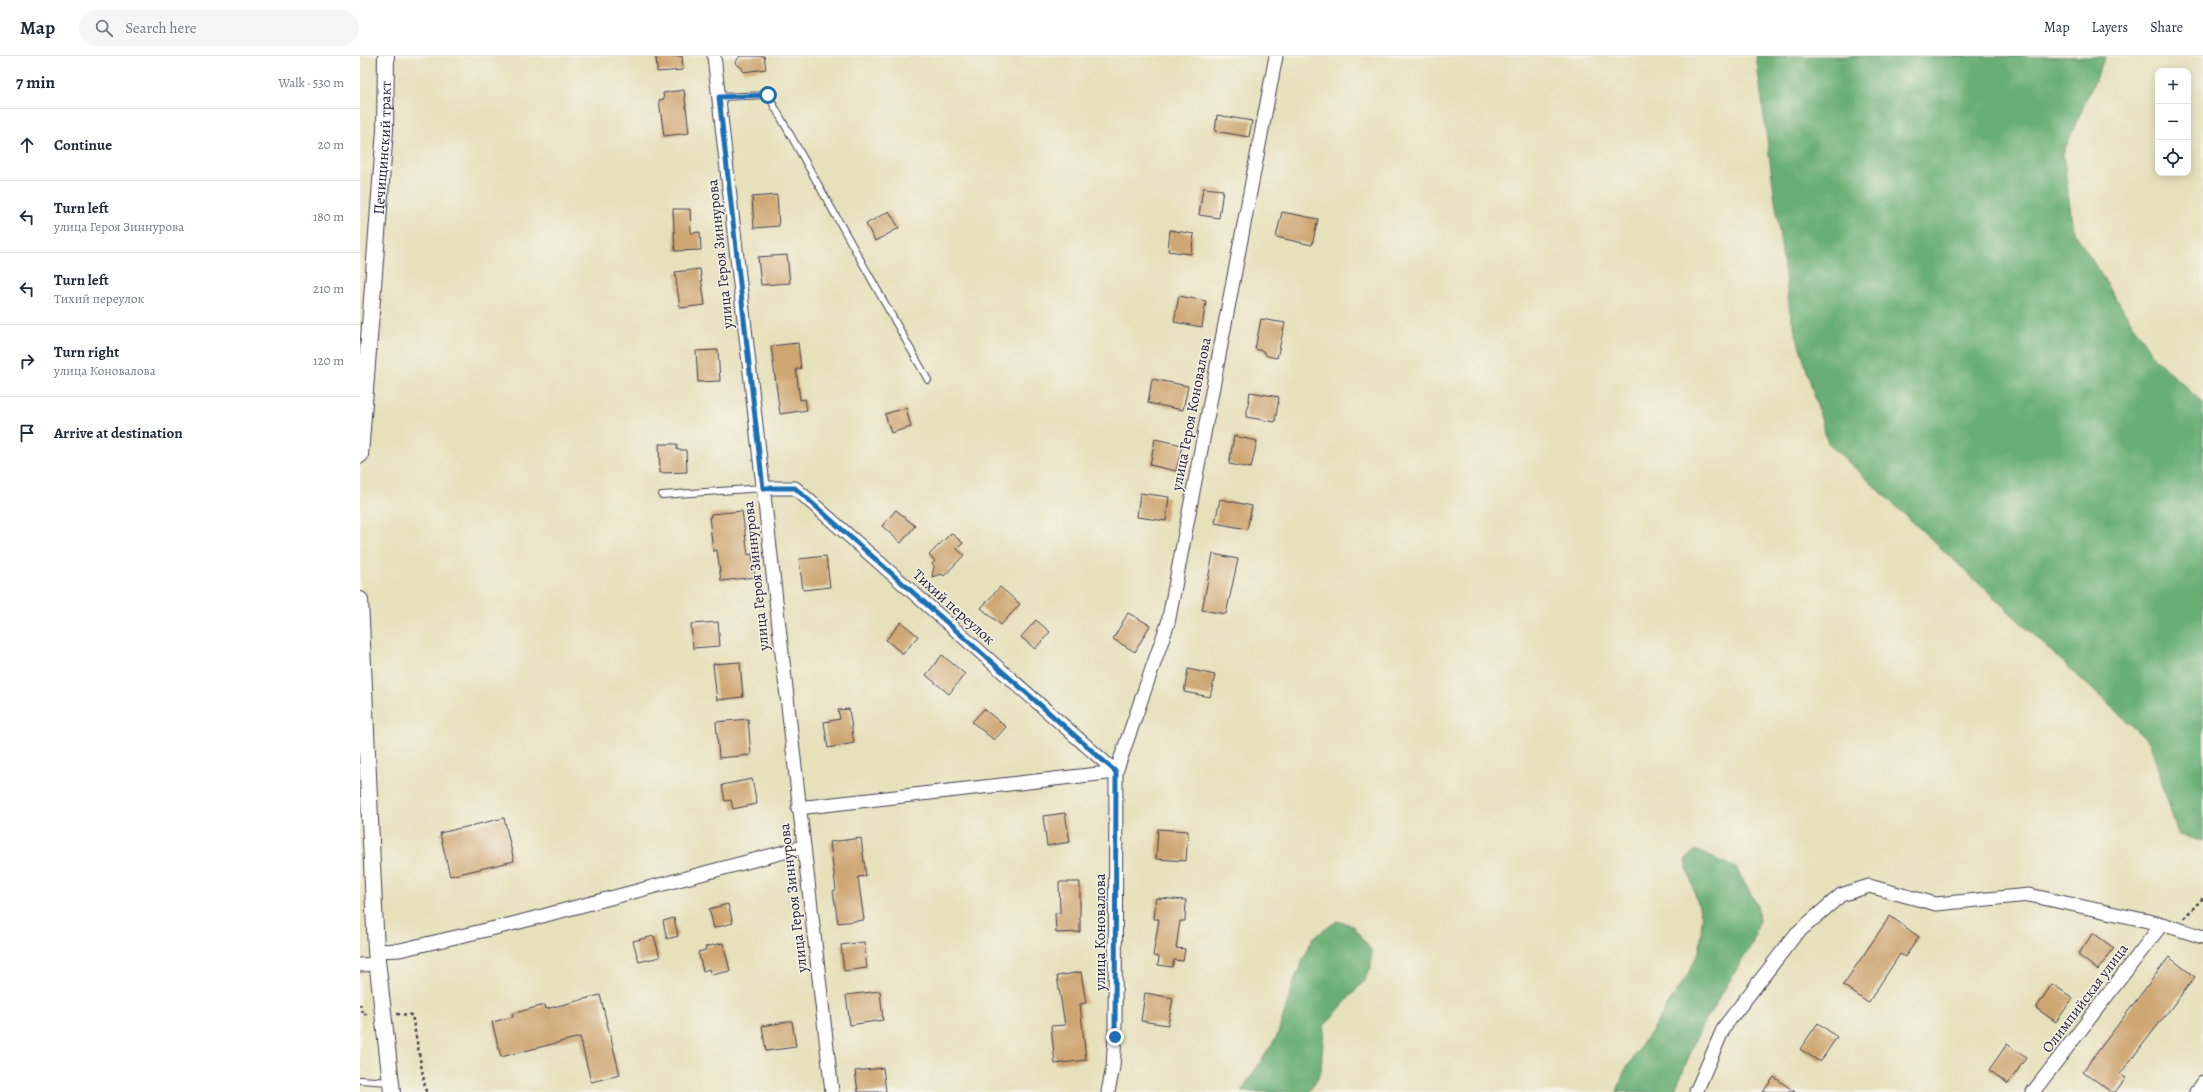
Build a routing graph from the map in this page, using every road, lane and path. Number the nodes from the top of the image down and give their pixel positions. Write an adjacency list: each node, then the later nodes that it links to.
1 (386, 56): 6 (street, Печищинский тракт)
2 (714, 56): 4 (street, улица Героя Зиннурова)
3 (1276, 56): 11 (street, улица Героя Коновалова)
4 (719, 97): 5 (lane); 7 (street, улица Героя Зиннурова)
5 (928, 380)
6 (360, 455)
7 (763, 488): 8 (lane); 11 (street, Тихий переулок); 12 (street, улица Героя Зиннурова)
8 (662, 495)
9 (360, 600): 10 (street)
10 (362, 692): 18 (street)
11 (1116, 772): 12 (street); 27 (street, улица Коновалова)
12 (798, 808): 13 (street, улица Героя Зиннурова)
13 (803, 847): 18 (street); 26 (street, улица Героя Зиннурова)
14 (2203, 898): 16 (path)
15 (2162, 924): 16 (street); 28 (street); 29 (street, Олимпийская улица)
16 (2175, 928): 17 (street)
17 (2203, 937)
18 (376, 958): 19 (street); 21 (street)
19 (360, 965)
20 (360, 1004): 21 (path)
21 (382, 1014): 24 (street); 25 (path)
22 (360, 1080): 24 (lane)
23 (2203, 1082): 30 (street)
24 (392, 1087)
25 (426, 1092)
26 (832, 1092)
27 (1108, 1092)
28 (1696, 1092)
29 (2033, 1092)
30 (2196, 1092)

